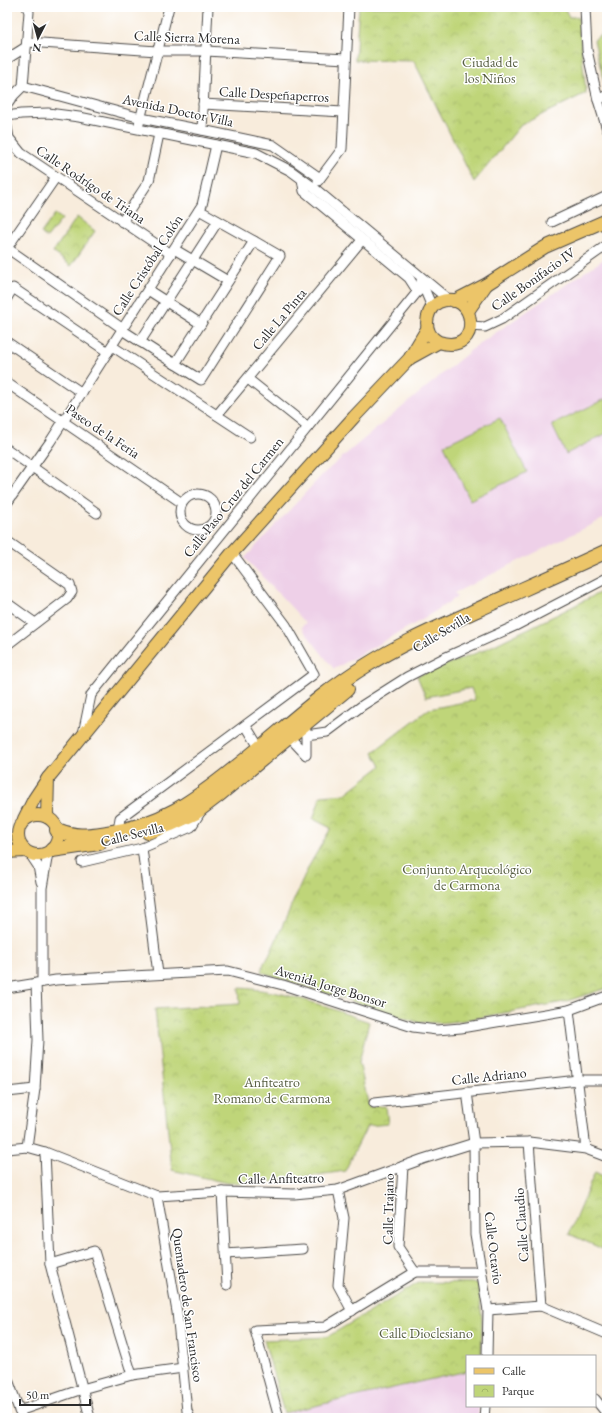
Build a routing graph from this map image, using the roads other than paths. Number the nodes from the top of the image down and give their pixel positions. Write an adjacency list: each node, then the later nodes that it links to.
1 (27, 7): 6 (street)
2 (169, 7): 7 (street)
3 (208, 7): 8 (street)
4 (349, 7): 9 (street)
5 (585, 7): 13 (street)
6 (26, 44): 7 (street, Calle Sierra Morena); 10 (street); 11 (street)
7 (157, 51): 8 (street, Calle Sierra Morena); 18 (street)
8 (206, 52): 9 (street, Calle Sierra Morena); 14 (street)
9 (346, 58): 16 (street)
10 (7, 59)
11 (23, 86): 15 (street); 18 (street, Avenida Doctor Villa)
12 (607, 95): 13 (street)
13 (598, 100): 19 (street)
14 (203, 104): 16 (street, Calle Despeñaperros); 22 (street)
15 (7, 105)
16 (343, 112): 26 (street)
17 (7, 116): 21 (street, Avenida Doctor Villa)
18 (140, 118): 21 (street); 22 (street, Avenida Doctor Villa)
19 (606, 126)
20 (7, 127): 25 (street, Calle Rodrígo de Triana)
21 (138, 129): 23 (street, Avenida Doctor Villa)
22 (202, 130): 26 (street, Avenida Doctor Villa)
23 (158, 134): 24 (street, Avenida Doctor Villa); 33 (street)
24 (216, 145): 27 (street, Avenida Doctor Villa); 30 (street, Calle Cristóbal Colón)
25 (56, 177): 33 (street, Calle Rodrígo de Triana); 38 (street)
26 (320, 178): 28 (street)
27 (302, 179): 28 (street, Avenida Doctor Villa); 35 (street)
28 (313, 187): 41 (street, Avenida Doctor Villa)
29 (607, 196): 34 (street)
30 (199, 210): 32 (street); 39 (street, Calle Cristóbal Colón)
31 (607, 220): 43 (main road)
32 (218, 221): 36 (street); 40 (street)
33 (122, 222): 39 (street, Calle Rodrígo de Triana)
34 (552, 222)
35 (362, 240): 44 (street); 61 (street, Calle La Pinta)
36 (254, 241): 42 (street); 60 (street)
37 (607, 245): 52 (street, Calle Bonifacio IV)
38 (7, 248): 53 (street)
39 (172, 252): 40 (street, Calle Rodrígo de Triana); 45 (street, Calle Cristóbal Colón)
40 (193, 260): 42 (street, Calle Rodrígo de Triana); 48 (street)
41 (417, 272): 44 (street); 47 (street, Avenida Doctor Villa)
42 (228, 281): 51 (street)
43 (487, 284): 47 (main road); 50 (main road)
44 (420, 288): 49 (street); 66 (street, Calle Paso Cruz del Carmen)
45 (148, 290): 48 (street); 53 (street, Calle Cristóbal Colón)
46 (7, 298): 58 (street)
47 (452, 300): 49 (main road); 50 (main road)
48 (166, 301): 51 (street); 56 (street)
49 (432, 307): 54 (main road)
50 (468, 311): 52 (main road)
51 (201, 324): 60 (street)
52 (471, 326): 57 (main road)
53 (122, 329): 56 (street); 58 (street, Calle Cristóbal Colón)
54 (427, 329): 57 (main road); 59 (main road)
55 (7, 342): 63 (street, Paseo de la Feria)
56 (140, 342): 60 (street)
57 (439, 342): 59 (main road)
58 (110, 349): 63 (street, Calle Cristóbal Colón); 64 (street)
59 (409, 359): 77 (main road)
60 (175, 364)
61 (248, 378): 64 (street, Calle La Pinta); 66 (street)
62 (7, 383): 65 (street, Paseo de la Feria)
63 (82, 393): 65 (street, Calle Cristóbal Colón)
64 (217, 415): 67 (street)
65 (63, 421): 69 (street, Calle Cristóbal Colón); 71 (street, Paseo de la Feria)
66 (308, 428): 74 (street, Calle Paso Cruz del Carmen)
67 (250, 437)
68 (7, 449): 69 (street)
69 (32, 467): 70 (street, Calle Cristóbal Colón); 72 (street)
70 (7, 503)
71 (182, 503): 73 (street); 73 (street)
72 (97, 513)
73 (211, 525): 74 (street)
74 (223, 533): 85 (street, Calle Paso Cruz del Carmen)
75 (7, 540): 81 (street)
76 (607, 551): 80 (highway)
77 (232, 553): 83 (street); 85 (main road)
78 (607, 578): 84 (street)
79 (7, 603): 81 (street)
80 (475, 611): 84 (highway, Calle Sevilla); 87 (highway, Calle Sevilla)
81 (35, 623): 82 (street)
82 (7, 645)
83 (246, 726): 87 (street); 94 (street)
84 (306, 729): 86 (highway, Calle Sevilla); 86 (street)
85 (83, 736): 88 (main road)
86 (286, 739): 90 (highway, Calle Sevilla)
87 (260, 748): 89 (highway, Calle Sevilla)
88 (48, 778): 91 (main road); 92 (main road)
89 (211, 788): 90 (street); 94 (highway, Calle Sevilla)
90 (205, 805): 96 (street); 97 (highway, Calle Sevilla)
91 (47, 817): 92 (main road); 93 (main road)
92 (21, 823): 95 (main road); 99 (main road)
93 (57, 830): 94 (highway, Calle Sevilla); 97 (main road)
94 (118, 831)
95 (7, 836)
96 (142, 848): 100 (street); 102 (street)
97 (50, 851): 99 (main road); 101 (street)
98 (7, 852): 99 (main road)
99 (28, 853): 101 (street)
100 (82, 862)
101 (42, 888): 103 (street)
102 (158, 974): 103 (street, Avenida Jorge Bonsor); 106 (street, Avenida Jorge Bonsor)
103 (39, 983): 104 (street, Avenida Jorge Bonsor); 109 (street)
104 (7, 988)
105 (607, 996): 106 (street, Avenida Jorge Bonsor)
106 (569, 1010): 107 (street)
107 (578, 1080): 108 (street, Calle Adriano); 111 (street, Calle Adriano); 117 (street)
108 (607, 1080)
109 (35, 1089): 110 (street); 115 (street)
110 (7, 1092)
111 (467, 1092): 112 (street, Calle Adriano); 114 (street, Calle Octavio)
112 (374, 1103)
113 (529, 1142): 114 (street, Calle Anfiteatro); 117 (street, Calle Anfiteatro); 130 (street, Calle Claudio)
114 (474, 1143): 120 (street, Calle Anfiteatro); 128 (street, Calle Octavio)
115 (27, 1147): 116 (street); 118 (street, Calle Anfiteatro)
116 (7, 1149)
117 (586, 1149): 119 (street, Calle Anfiteatro)
118 (45, 1152): 123 (street, Calle Anfiteatro); 126 (street)
119 (607, 1157)
120 (403, 1166): 121 (street, Calle Anfiteatro); 127 (street, Calle Trajano)
121 (338, 1190): 122 (street, Calle Anfiteatro); 132 (street)
122 (222, 1192): 123 (street, Calle Anfiteatro); 125 (street)
123 (157, 1196): 135 (street, Quemadero de San Francisco)
124 (303, 1249): 125 (street)
125 (225, 1254): 129 (street)
126 (50, 1264): 136 (street); 138 (street)
127 (415, 1272): 128 (street); 132 (street)
128 (481, 1272): 131 (street, Calle Octavio)
129 (227, 1285)
130 (541, 1306): 131 (street); 133 (street)
131 (488, 1310): 134 (street, Calle Octavio)
132 (352, 1311): 145 (street)
133 (607, 1334)
134 (487, 1355)
135 (183, 1368): 136 (street); 144 (street, Quemadero de San Francisco)
136 (132, 1375): 138 (street)
137 (7, 1378): 141 (street)
138 (82, 1389): 141 (street); 143 (street)
139 (596, 1400): 142 (street)
140 (485, 1407): 146 (street)
141 (20, 1414)
142 (607, 1414)
143 (90, 1418)
144 (190, 1418)
145 (278, 1418)
146 (484, 1418)

